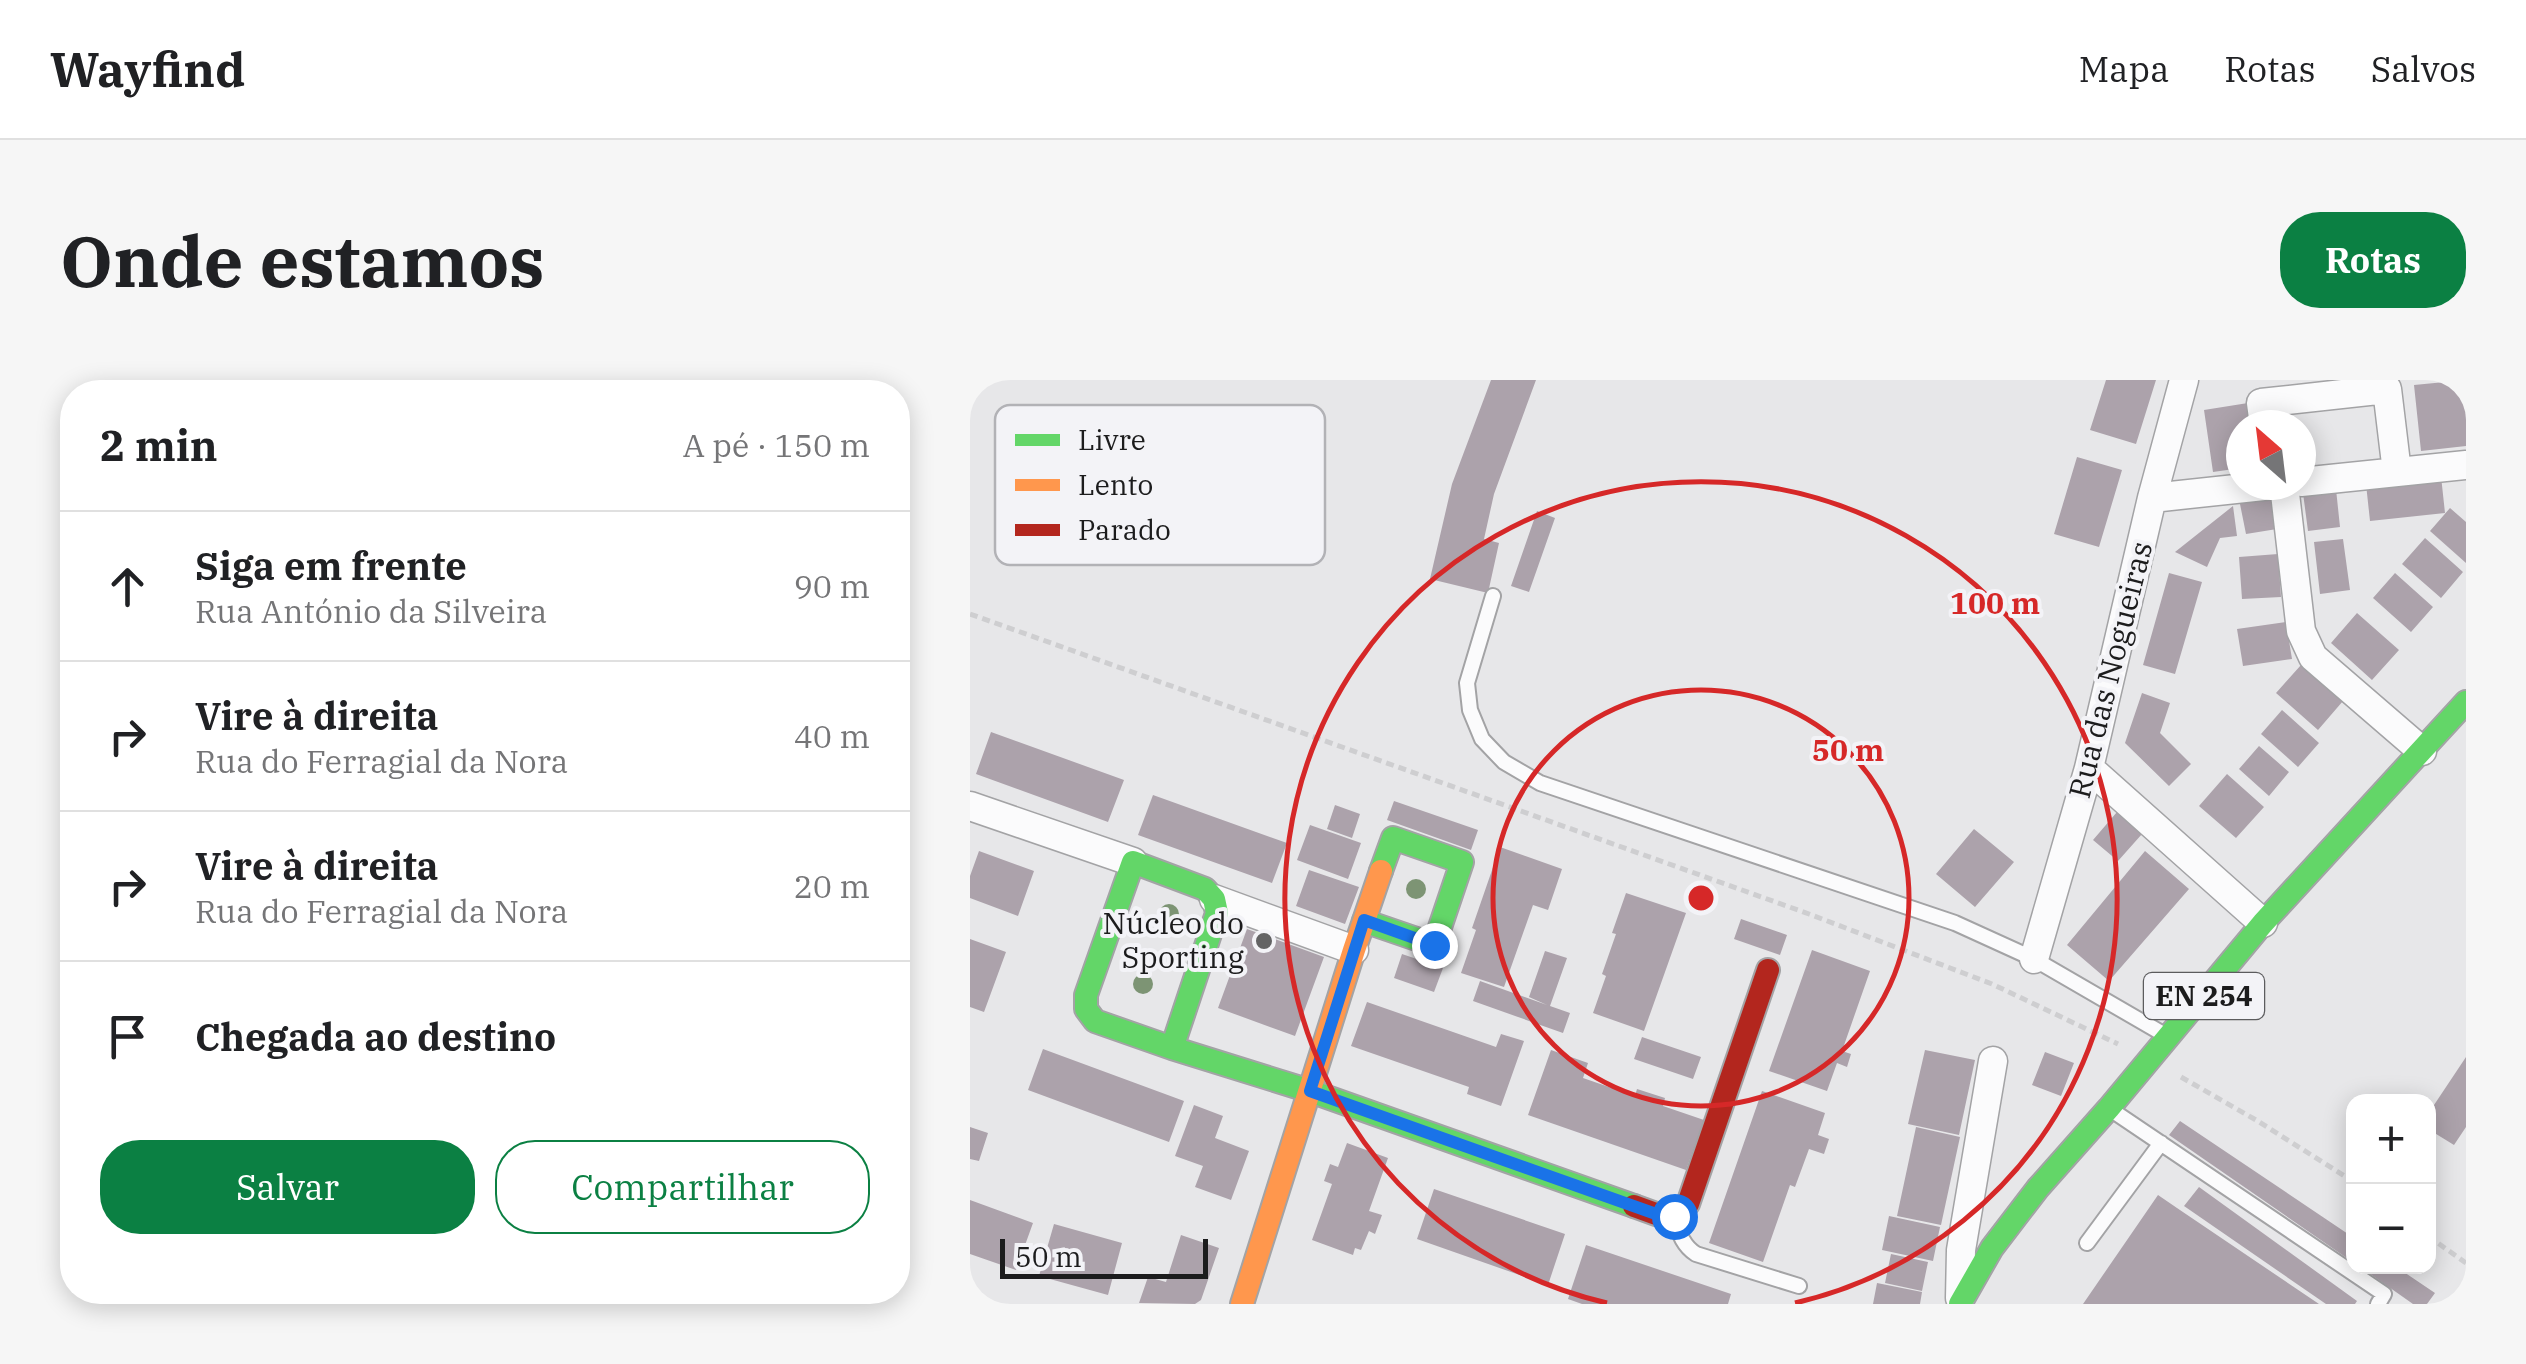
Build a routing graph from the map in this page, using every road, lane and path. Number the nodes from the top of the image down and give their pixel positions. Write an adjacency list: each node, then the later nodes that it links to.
1 (2184, 380): 7 (street, Rua das Nogueiras)
2 (2262, 410): 4 (street)
3 (2466, 465): 4 (street)
4 (2397, 472): 5 (street)
5 (2316, 480)
6 (2226, 490): 7 (street)
7 (2152, 498): 14 (street, Rua das Nogueiras)
8 (2286, 500): 13 (street)
9 (1494, 596): 21 (lane)
10 (970, 614): 25 (path)
11 (2466, 702): 12 (street, EN 254)
12 (2454, 728): 13 (street, EN 254)
13 (2422, 751): 19 (street, EN 254)
14 (2089, 768): 19 (street); 21 (street, Rua das Nogueiras)
15 (970, 806): 16 (street)
16 (1133, 862): 17 (street); 24 (street)
17 (1214, 899): 20 (street); 24 (street)
18 (1364, 920): 18 (street); 20 (street)
19 (2263, 922): 23 (street, EN 254)
20 (1354, 950): 28 (street)
21 (2034, 959): 23 (lane)
22 (1768, 970): 32 (street)
23 (2169, 1038): 29 (street, EN 254)
24 (1172, 1048): 28 (street)
25 (2129, 1049)
26 (1992, 1061): 39 (street)
27 (2180, 1077): 31 (path)
28 (1310, 1091): 32 (street); 38 (street)
29 (2110, 1108): 30 (lane); 39 (street, EN 254)
30 (2161, 1144): 34 (lane); 37 (lane)
31 (2346, 1177)
32 (1674, 1216): 36 (lane)
33 (2436, 1242): 35 (path)
34 (2087, 1244)
35 (2466, 1263)
36 (1799, 1286)
37 (2386, 1301)
38 (1242, 1304)
39 (1960, 1304)

